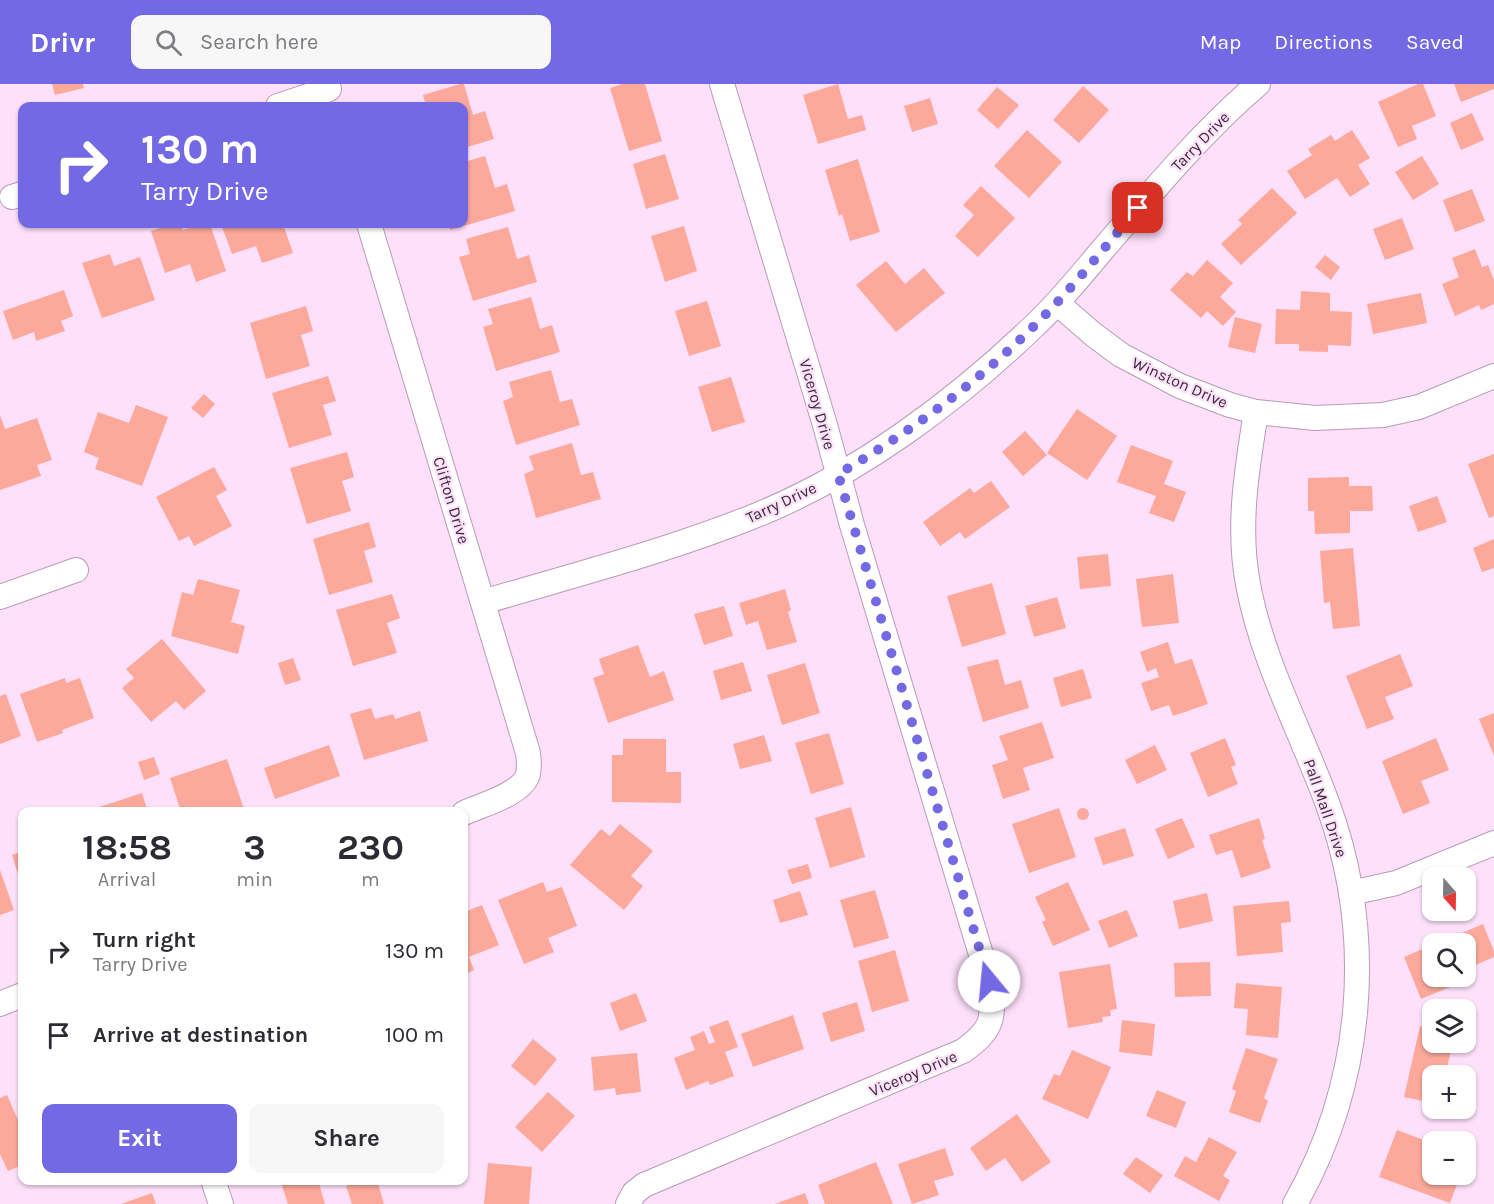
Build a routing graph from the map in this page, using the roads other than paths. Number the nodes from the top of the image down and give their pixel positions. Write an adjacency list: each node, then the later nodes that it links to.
1 (722, 84): 9 (street, Viceroy Drive)
2 (1258, 84): 6 (street, Tarry Drive)
3 (330, 93): 4 (street)
4 (294, 102)
5 (370, 228): 12 (street, Clifton Drive)
6 (1057, 303): 8 (street, Winston Drive); 9 (street, Tarry Drive)
7 (1494, 376): 8 (street, Winston Drive)
8 (1256, 412): 15 (street, Pall Mall Drive)
9 (838, 474): 12 (street, Tarry Drive); 20 (street, Viceroy Drive)
10 (76, 570): 11 (street)
11 (0, 597)
12 (483, 602): 13 (street, Clifton Drive)
13 (468, 811)
14 (1494, 843): 15 (street)
15 (1351, 893): 21 (street, Pall Mall Drive)
16 (18, 997): 17 (street)
17 (0, 1004)
18 (214, 1185): 19 (street)
19 (220, 1204)
20 (628, 1204)
21 (1295, 1204)

